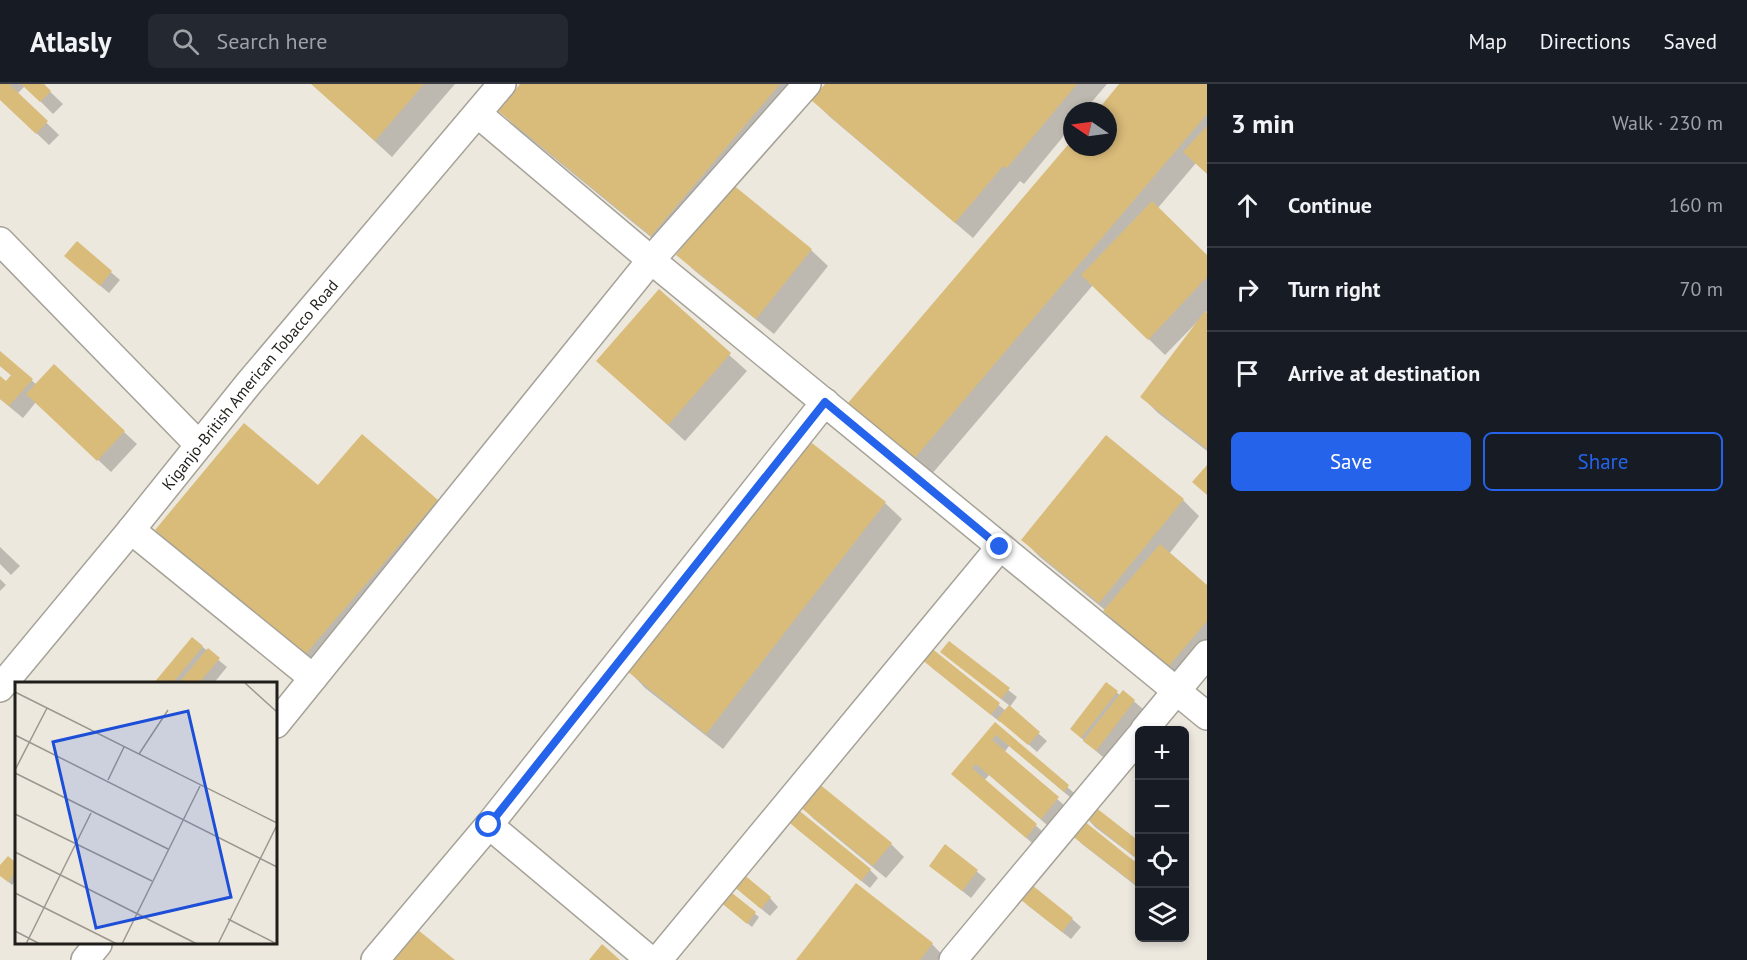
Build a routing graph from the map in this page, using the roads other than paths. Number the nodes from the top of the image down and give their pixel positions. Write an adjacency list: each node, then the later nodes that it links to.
1 (502, 84): 3 (street, Kiganjo-British American Tobacco Road)
2 (807, 84): 5 (street)
3 (478, 114): 5 (street); 7 (street, Kiganjo-British American Tobacco Road)
4 (0, 241): 7 (street)
5 (651, 260): 6 (street); 11 (street)
6 (825, 402): 9 (street); 18 (street)
7 (199, 445): 8 (street, Kiganjo-British American Tobacco Road)
8 (131, 530): 11 (street); 12 (street, Kiganjo-British American Tobacco Road)
9 (1000, 547): 13 (street); 23 (street)
10 (1207, 654): 13 (street)
11 (313, 678): 15 (street)
12 (0, 688)
13 (1176, 692): 14 (street); 16 (street)
14 (1207, 716)
15 (278, 722)
16 (1147, 726)
17 (1135, 742): 24 (street)
18 (489, 825): 21 (street); 22 (street)
19 (97, 945): 20 (street)
20 (85, 960)
21 (375, 960)
22 (650, 960)
23 (658, 960)
24 (953, 960)

